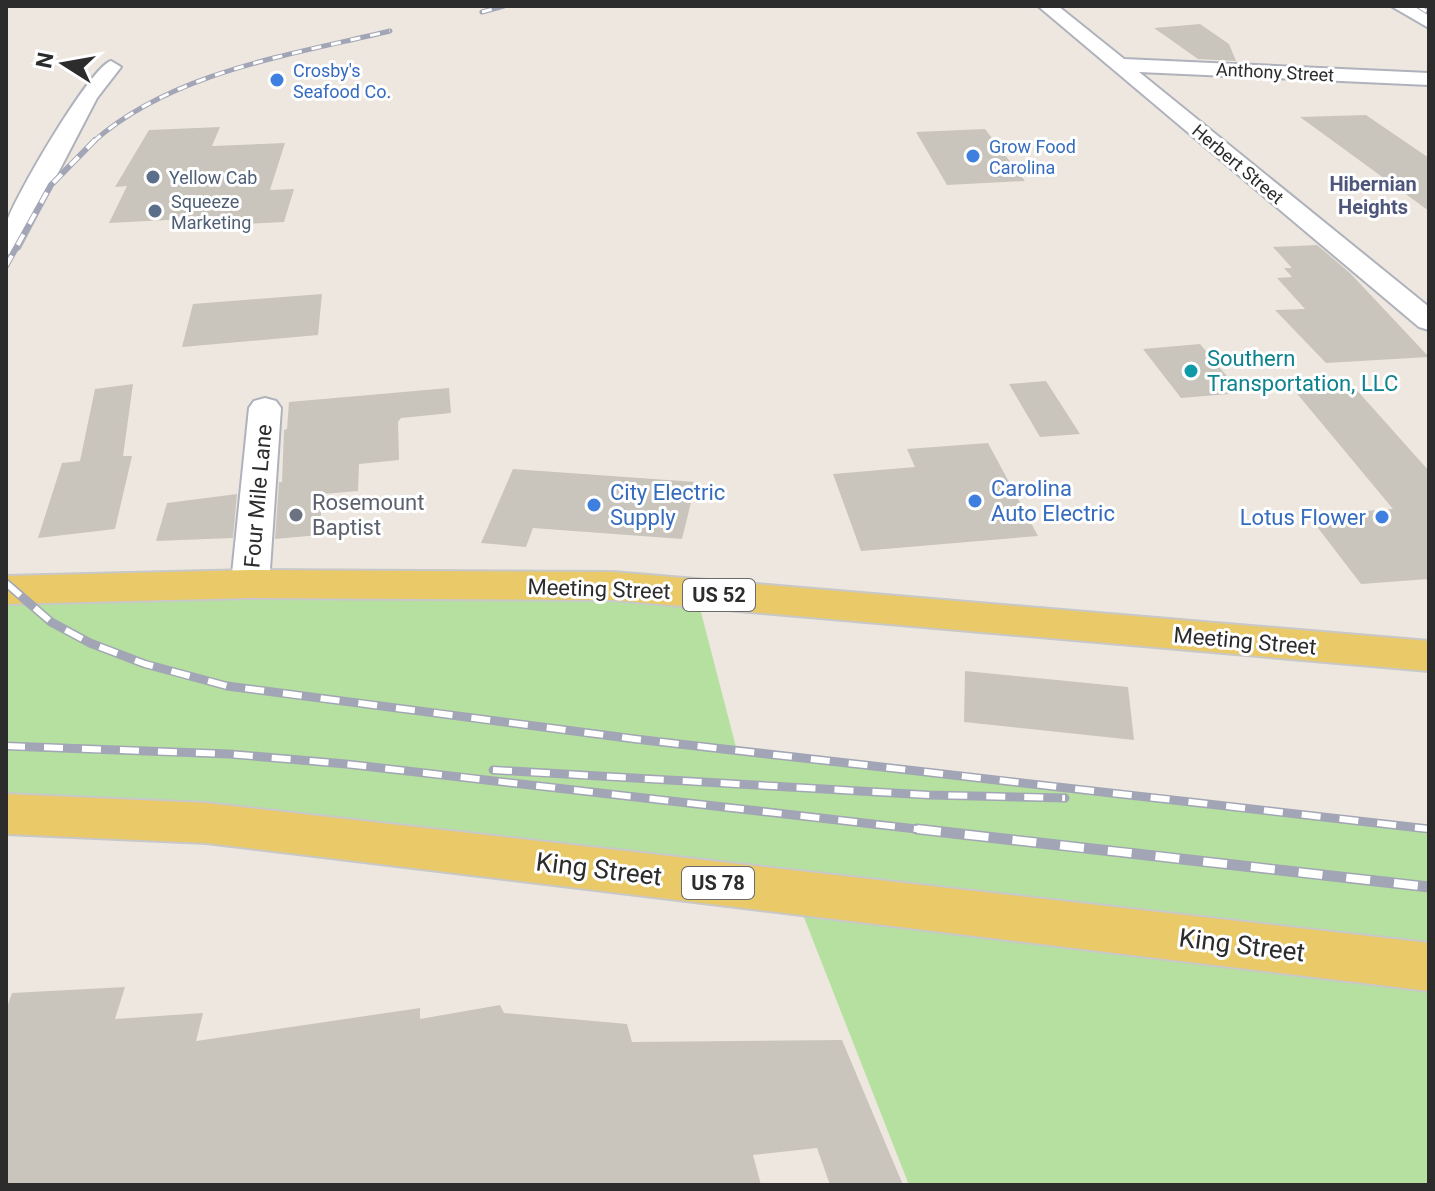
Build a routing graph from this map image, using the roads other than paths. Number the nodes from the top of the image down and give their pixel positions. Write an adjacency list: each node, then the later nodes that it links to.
1 (1047, 6): 4 (street, Herbert Street)
2 (1400, 6): 3 (street)
3 (1429, 22)
4 (1121, 65): 6 (street, Anthony Street); 8 (street, Herbert Street)
5 (111, 67): 7 (street)
6 (1429, 79)
7 (6, 248)
8 (1429, 321)
9 (265, 408): 10 (street, Four Mile Lane)
10 (250, 584): 11 (main road, Meeting Street / US 52); 12 (main road, Meeting Street / US 52)
11 (6, 590)
12 (1429, 656)
13 (6, 814): 14 (main road, King Street / US 78)
14 (1429, 967)

